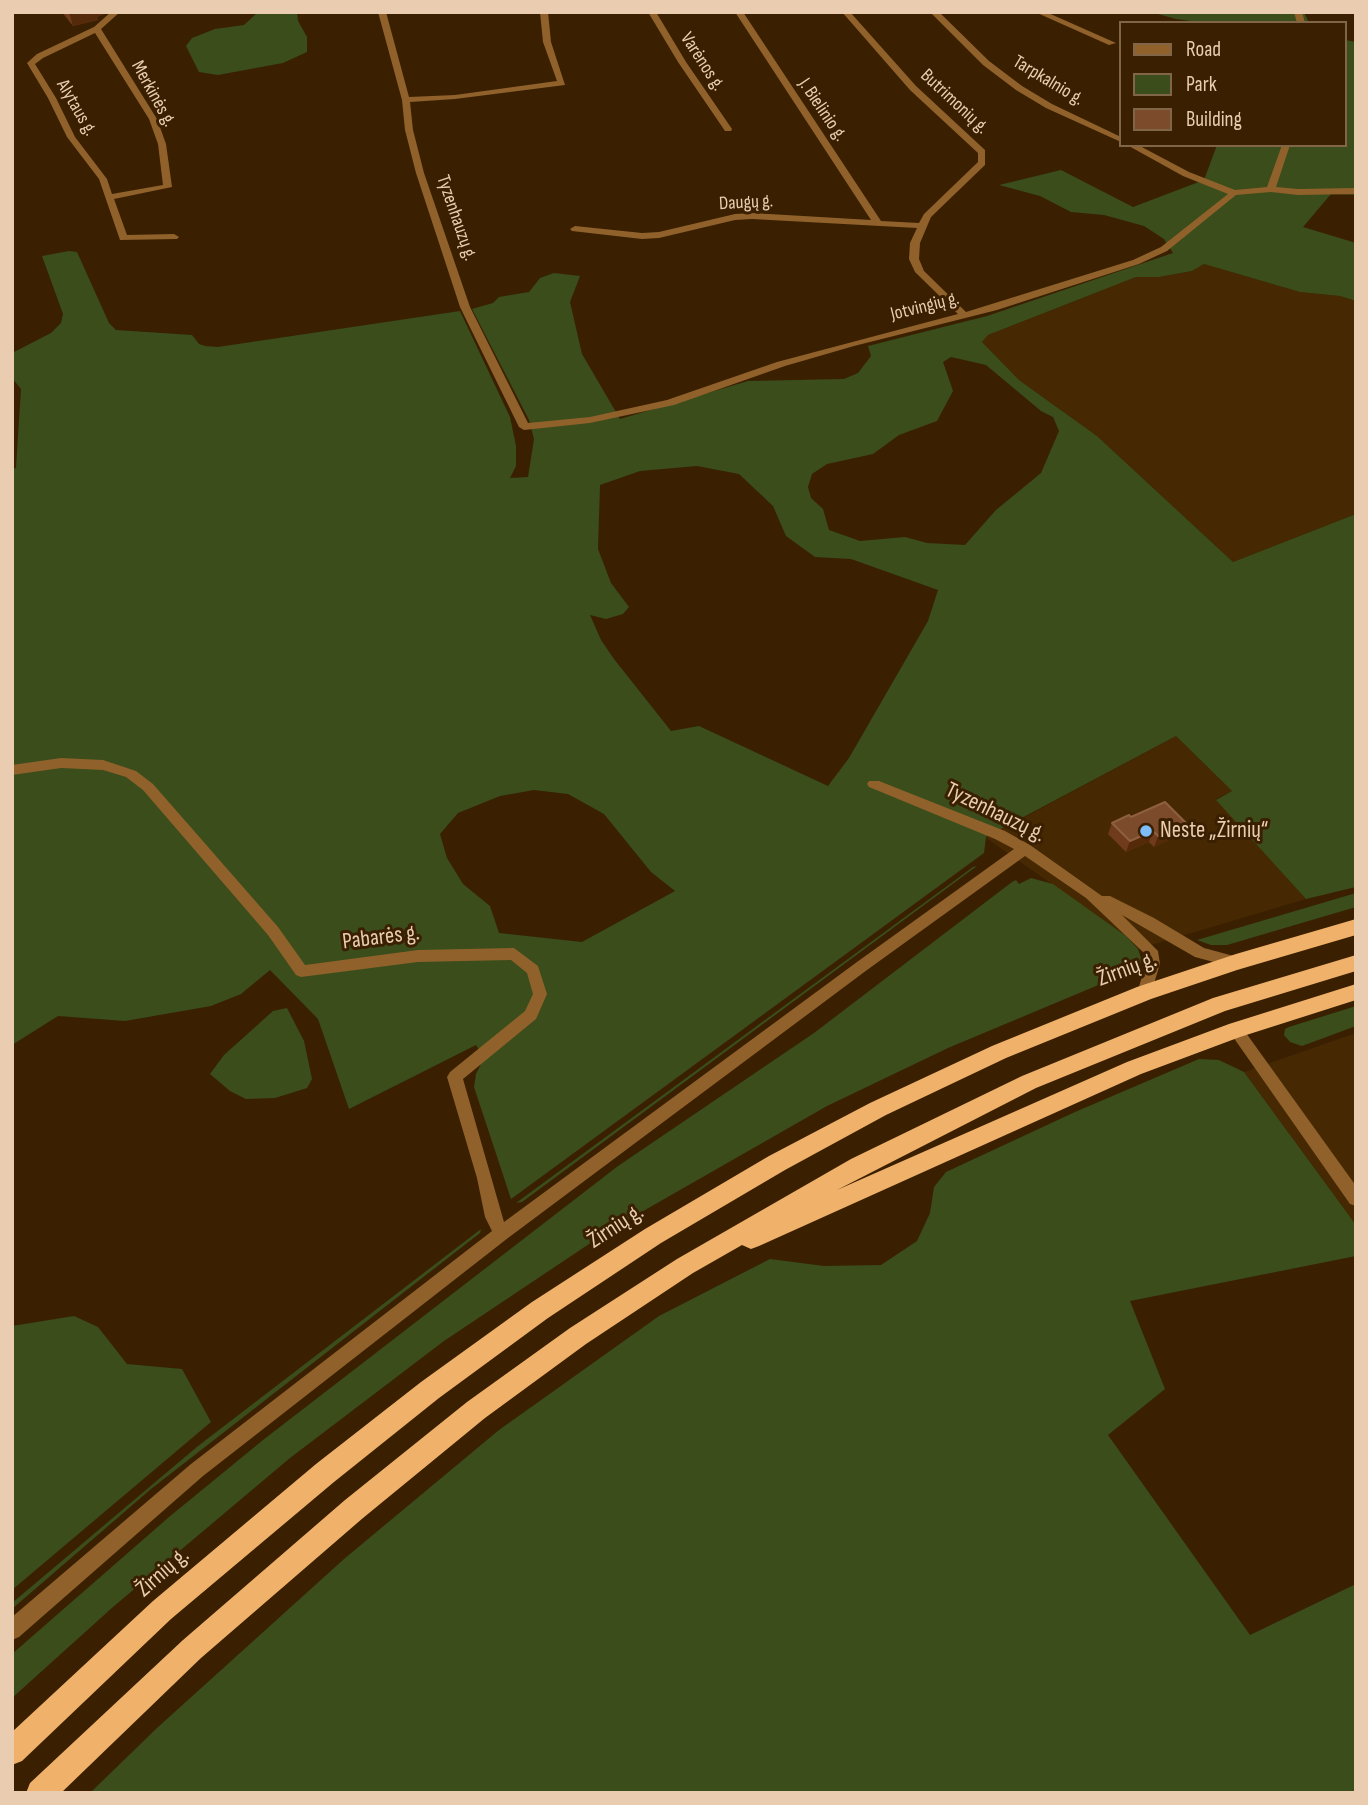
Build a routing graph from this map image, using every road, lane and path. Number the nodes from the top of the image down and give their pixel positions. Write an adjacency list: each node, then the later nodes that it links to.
1 (116, 12): 9 (street)
2 (382, 12): 11 (street, Tyzenhauzų g.)
3 (544, 12): 11 (street)
4 (652, 12): 12 (street, Varėnos g.)
5 (739, 12): 20 (street, J. Bielinio g.)
6 (846, 12): 21 (street, Butrimonių g.)
7 (934, 12): 13 (street, Tarpkalnio g.)
8 (1039, 12): 10 (street)
9 (97, 29): 19 (street, Alytaus g.); 19 (street, Merkinės g.)
10 (1112, 43)
11 (406, 100): 25 (street, Tyzenhauzų g.)
12 (728, 129)
13 (1120, 140)
14 (1134, 147): 18 (street)
15 (1285, 147): 16 (street)
16 (1271, 189): 17 (street); 18 (street)
17 (1356, 191)
18 (1234, 193): 24 (street, Jotvingių g.)
19 (110, 197): 23 (street, Alytaus g.)
20 (879, 225): 21 (street, Daugų g.); 22 (street, Daugų g.)
21 (921, 226): 24 (street, Butrimonių g.)
22 (575, 229)
23 (174, 237)
24 (965, 316): 25 (street, Jotvingių g.)
25 (524, 427)
26 (12, 770): 37 (street, Pabarės g.)
27 (874, 784): 28 (street, Tyzenhauzų g.)
28 (1025, 849): 29 (street, Tyzenhauzų g.); 37 (street)
29 (1091, 894): 31 (street, Tyzenhauzų g.); 34 (street, Tyzenhauzų g.)
30 (1356, 927): 31 (highway, Žirnių g.)
31 (1236, 962): 34 (highway, Žirnių g.)
32 (1356, 963): 38 (highway)
33 (1356, 992): 35 (highway)
34 (1144, 993): 40 (highway, Žirnių g.)
35 (1236, 1030): 36 (street); 38 (highway)
36 (1356, 1199)
37 (502, 1233): 39 (street)
38 (685, 1266): 41 (highway)
39 (12, 1630)
40 (12, 1751)
41 (40, 1793)

